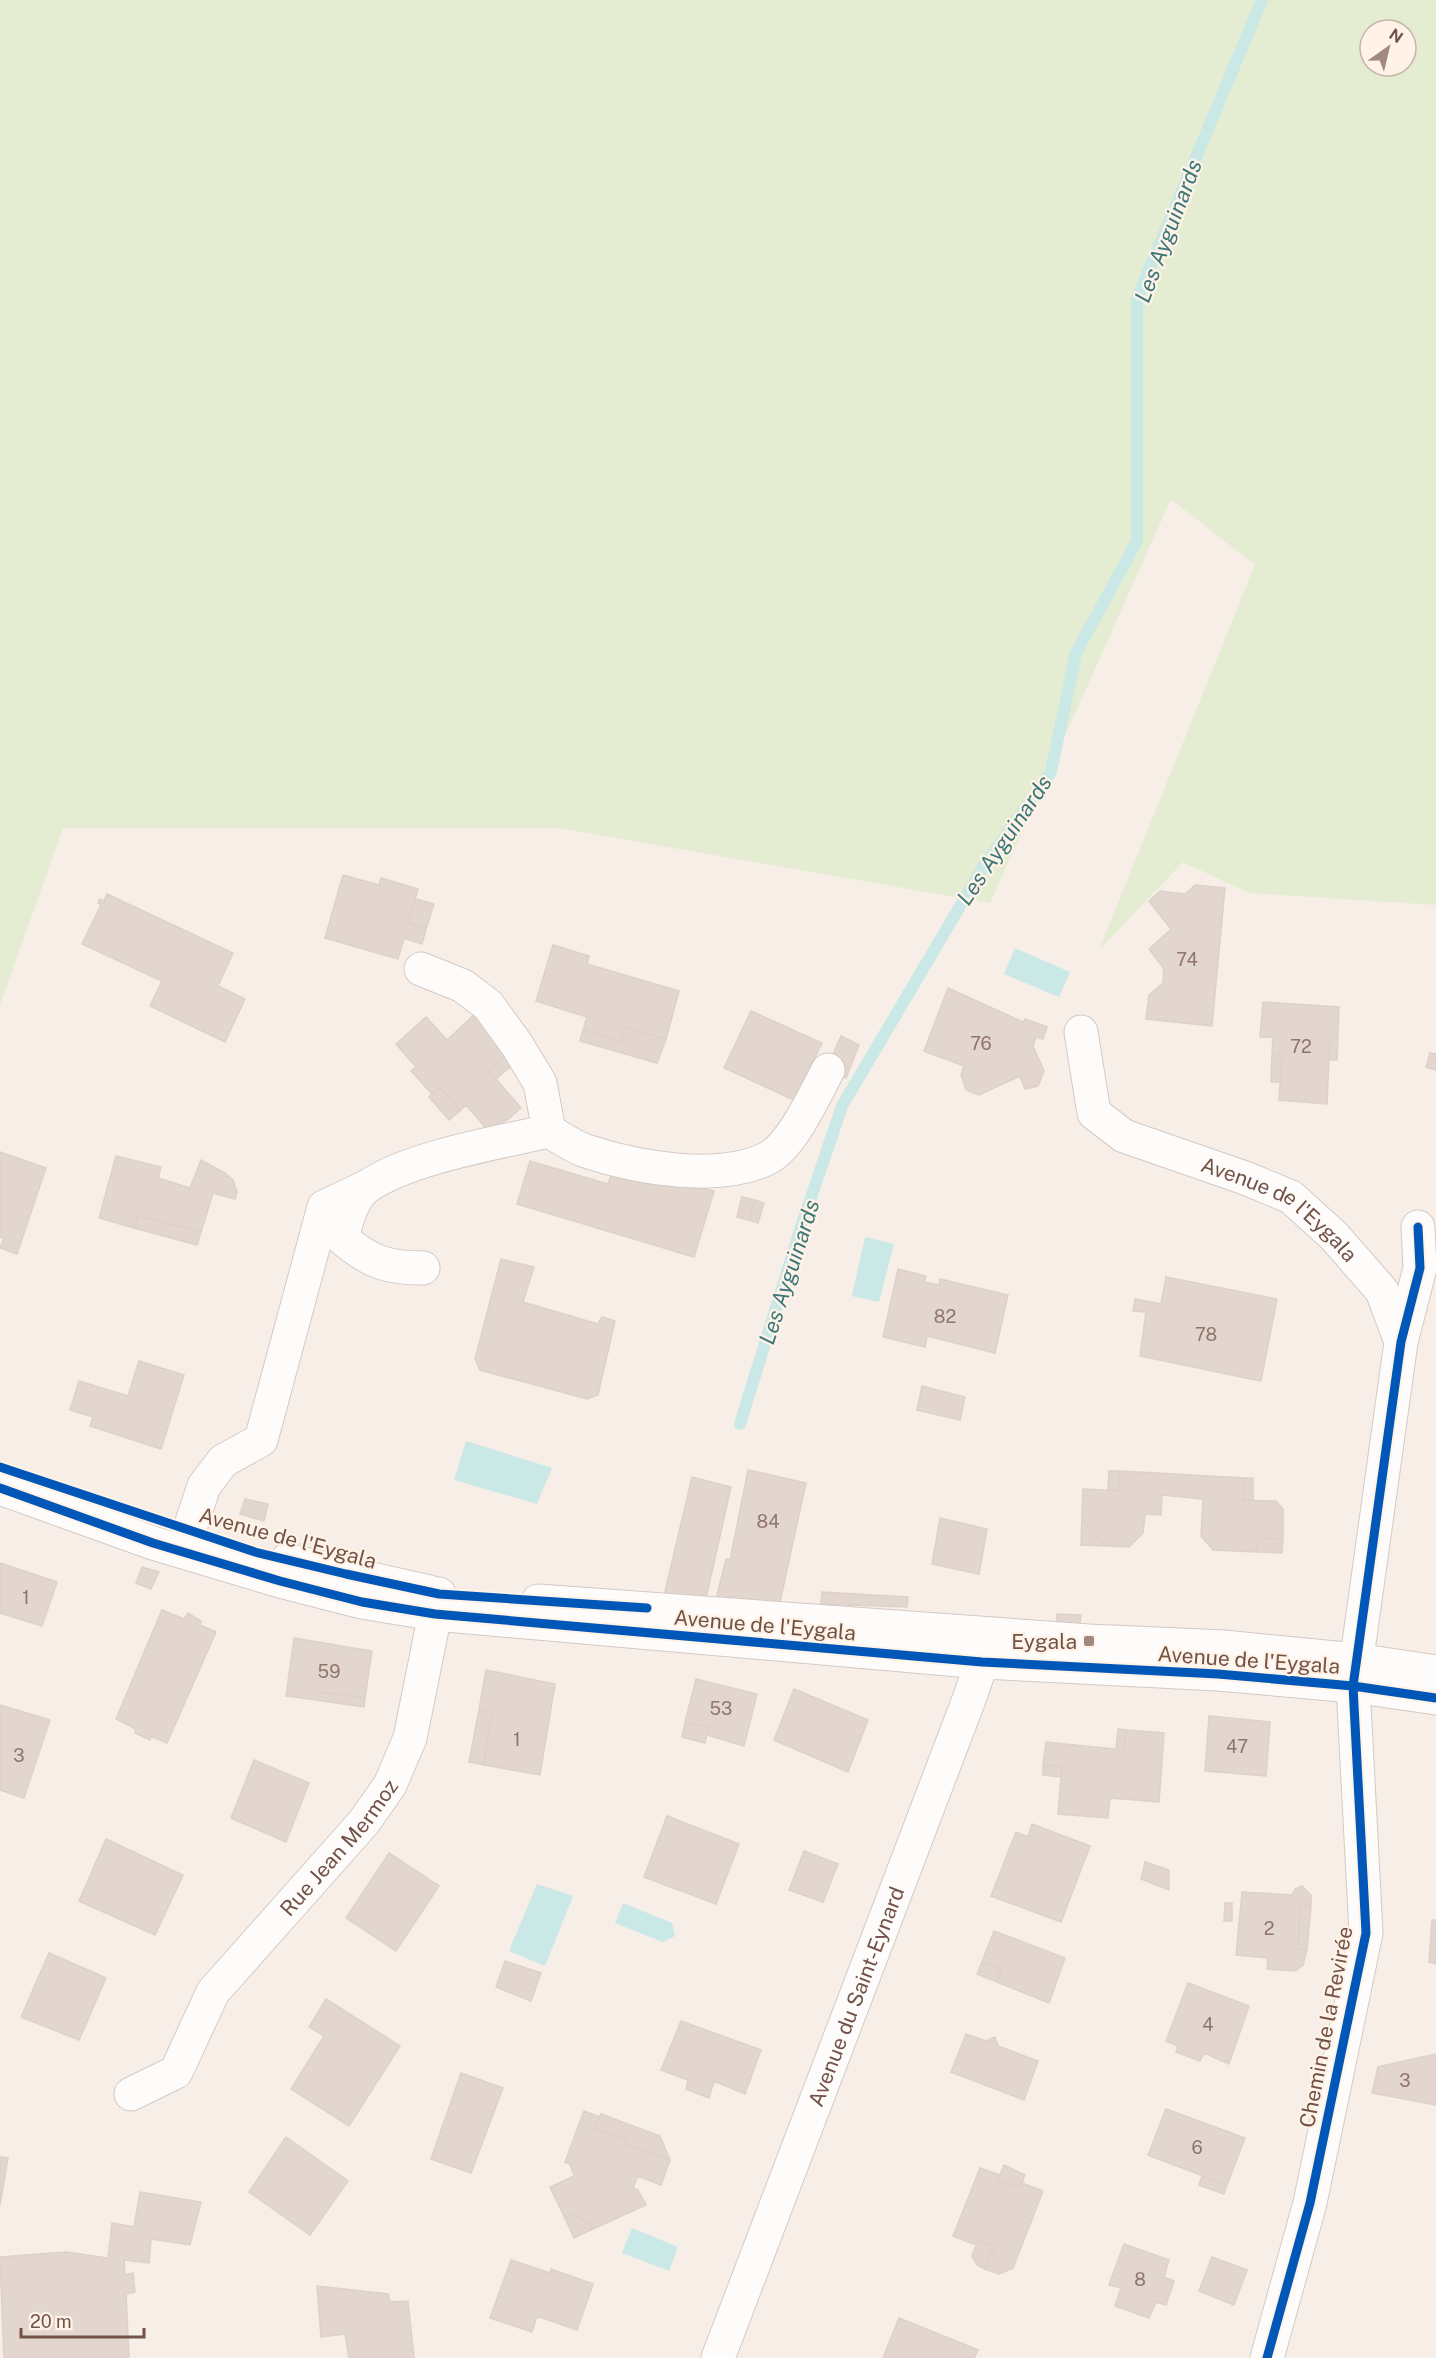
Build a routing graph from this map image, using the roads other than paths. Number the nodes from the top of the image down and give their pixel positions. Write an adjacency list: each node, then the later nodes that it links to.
1 (421, 969): 4 (street)
2 (1081, 1032): 8 (street, Avenue de l'Eygala)
3 (828, 1070): 4 (street)
4 (549, 1131): 5 (street)
5 (366, 1187): 7 (street); 11 (street)
6 (1418, 1227): 8 (street)
7 (423, 1268)
8 (1401, 1342): 15 (street, Avenue de l'Eygala)
9 (0, 1467): 11 (street, Avenue de l'Eygala)
10 (0, 1488): 12 (street, Avenue de l'Eygala)
11 (189, 1531): 12 (street, Avenue de l'Eygala)
12 (437, 1604): 13 (street, Avenue de l'Eygala); 17 (street, Rue Jean Mermoz)
13 (986, 1648): 15 (street, Avenue de l'Eygala); 18 (street, Avenue du Saint-Eynard)
14 (1436, 1672): 15 (street, Avenue de l'Eygala)
15 (1354, 1673): 16 (street, Avenue de l'Eygala); 19 (street, Chemin de la Revirée)
16 (1436, 1698)
17 (131, 2094)
18 (718, 2358)
19 (1267, 2358)

